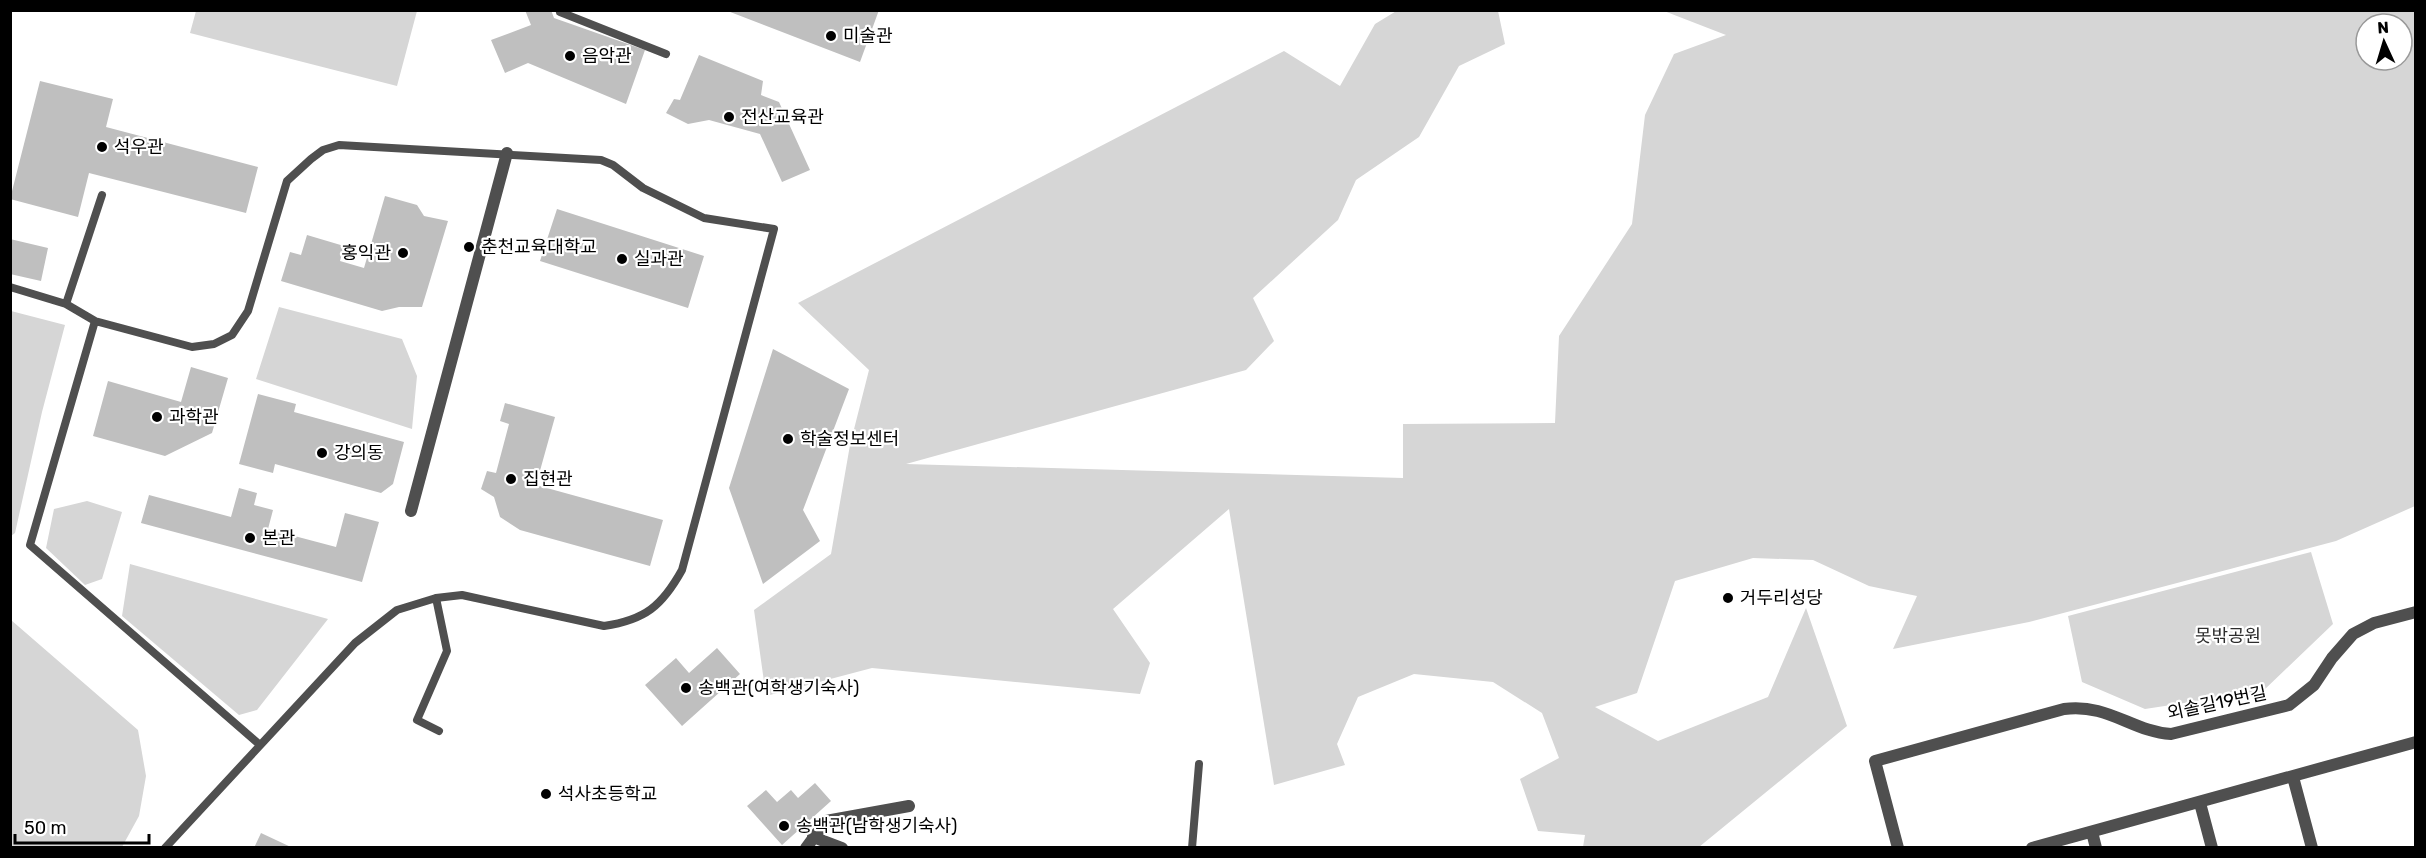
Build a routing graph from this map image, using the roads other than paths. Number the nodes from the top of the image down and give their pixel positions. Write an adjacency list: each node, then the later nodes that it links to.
1 (560, 12): 2 (lane)
2 (666, 54)
3 (507, 153): 7 (lane); 8 (street); 9 (lane)
4 (102, 195): 6 (lane)
5 (10, 287): 6 (lane)
6 (66, 304): 7 (lane)
7 (95, 321): 13 (lane)
8 (411, 511)
9 (436, 598): 11 (lane); 13 (lane)
10 (2415, 612): 23 (street, 외솔길19번길)
11 (439, 731)
12 (2415, 742): 15 (street)
13 (260, 745): 20 (lane)
14 (1199, 764): 22 (lane)
15 (2293, 777): 16 (street); 27 (street)
16 (2200, 802): 18 (street); 26 (street)
17 (909, 806): 19 (street)
18 (2092, 832): 24 (street); 25 (street)
19 (809, 842): 21 (street)
20 (165, 848)
21 (842, 848)
22 (1192, 848)
23 (1898, 848)
24 (2032, 848)
25 (2096, 848)
26 (2212, 848)
27 (2312, 848)

